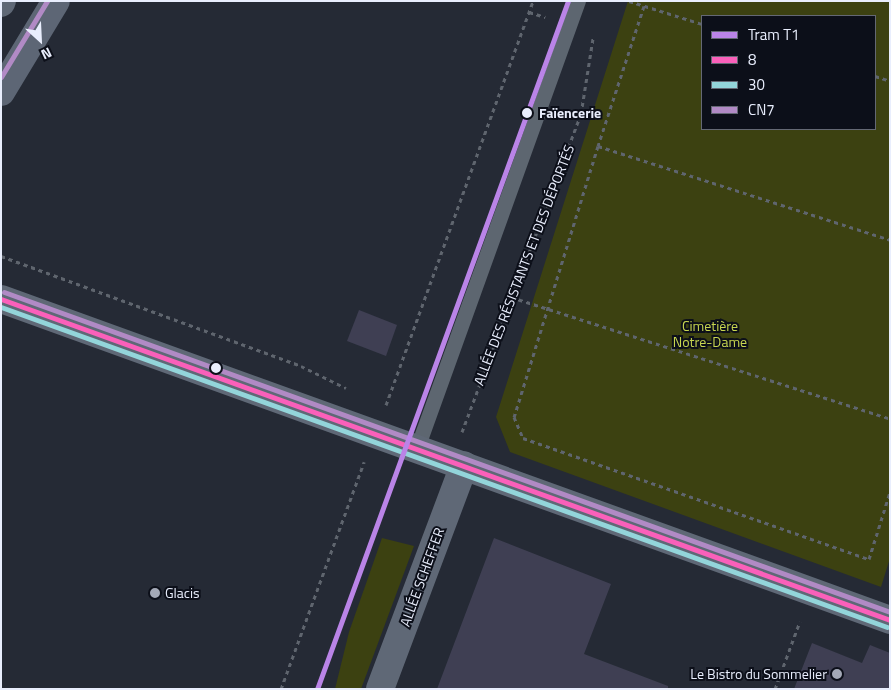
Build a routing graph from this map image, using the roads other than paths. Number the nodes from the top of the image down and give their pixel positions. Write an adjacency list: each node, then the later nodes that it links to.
1 (56, 1): 3 (main road)
2 (578, 1): 5 (lane)
3 (1, 92)
4 (1, 299): 5 (main road)
5 (417, 448): 6 (main road)
6 (461, 452): 7 (main road); 8 (main road, ALLÉE SCHEFFER)
7 (890, 620)
8 (380, 689)

